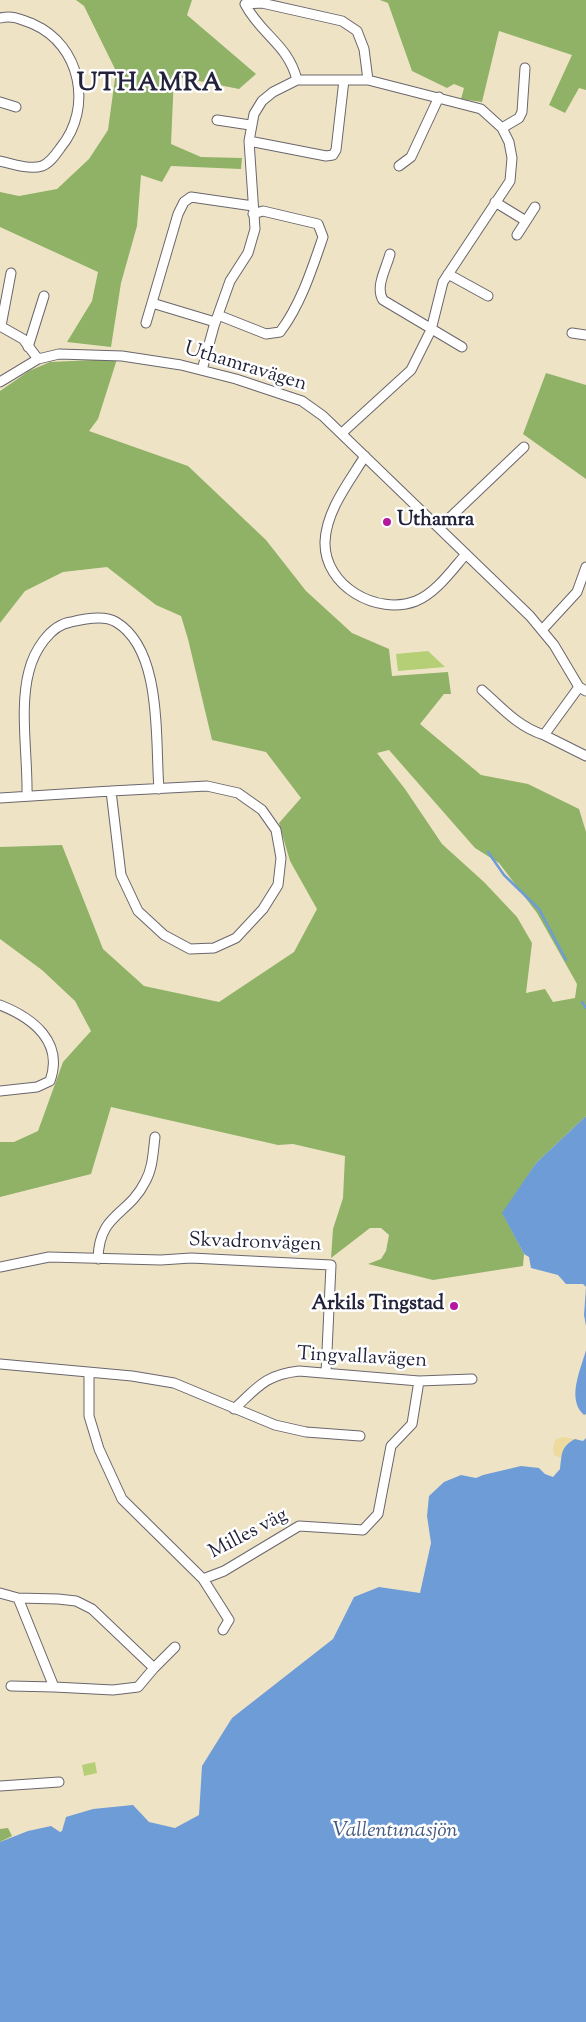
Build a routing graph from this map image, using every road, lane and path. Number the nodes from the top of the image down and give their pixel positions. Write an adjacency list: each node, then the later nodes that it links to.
1 (0, 18): 13 (street)
2 (524, 68): 11 (street)
3 (297, 80): 4 (street); 5 (street); 10 (street)
4 (344, 80): 5 (street); 12 (street)
5 (368, 80): 6 (street)
6 (439, 97): 11 (street); 14 (street)
7 (0, 102): 8 (street)
8 (16, 107)
9 (217, 120): 10 (street)
10 (250, 125): 12 (street)
11 (502, 128): 15 (street)
12 (249, 141): 17 (street)
13 (0, 161)
14 (399, 166)
15 (496, 202): 18 (street); 22 (street)
16 (535, 207): 18 (street)
17 (253, 210): 25 (street); 26 (street); 26 (street)
18 (526, 221): 19 (street)
19 (517, 235)
20 (390, 254): 29 (street)
21 (11, 273): 28 (street)
22 (448, 274): 24 (street); 29 (street)
23 (44, 296): 32 (street)
24 (488, 296)
25 (152, 304): 26 (street); 27 (street)
26 (217, 319): 35 (street)
27 (146, 323)
28 (0, 326): 32 (street)
29 (431, 330): 33 (street); 37 (street)
30 (572, 333): 31 (street)
31 (586, 335)
32 (28, 347): 34 (street)
33 (462, 347)
34 (38, 359): 35 (street, Uthamravägen); 36 (street, Uthamravägen)
35 (202, 370): 37 (street, Uthamravägen)
36 (0, 382)
37 (342, 433): 39 (street, Uthamravägen)
38 (524, 447): 40 (street)
39 (365, 456): 40 (street, Uthamravägen); 41 (street)
40 (439, 528): 41 (street, Uthamravägen)
41 (466, 554): 43 (street, Uthamravägen)
42 (586, 567): 43 (street)
43 (542, 630): 44 (street, Uthamravägen)
44 (583, 689): 46 (street)
45 (482, 690): 46 (street)
46 (544, 735): 47 (street)
47 (586, 756)
48 (159, 789): 49 (street); 49 (street); 50 (street)
49 (111, 791): 50 (street)
50 (27, 796): 51 (street)
51 (0, 798)
52 (0, 1005): 53 (street)
53 (0, 1091)
54 (155, 1137): 55 (street)
55 (98, 1259): 56 (street, Skvadronvägen); 58 (street, Skvadronvägen)
56 (0, 1267)
57 (0, 1364): 59 (street)
58 (326, 1373): 61 (street, Tingvallavägen); 62 (street, Tingvallavägen)
59 (89, 1374): 62 (street); 64 (street, Milles väg)
60 (472, 1379): 61 (street, Tingvallavägen)
61 (419, 1381): 64 (street, Milles väg)
62 (234, 1409): 63 (street)
63 (360, 1436)
64 (203, 1579): 67 (street)
65 (0, 1592): 66 (street)
66 (18, 1598): 69 (street); 71 (street)
67 (223, 1630)
68 (174, 1647): 69 (street)
69 (154, 1668): 71 (street)
70 (11, 1686): 71 (street)
71 (54, 1687)
72 (59, 1782): 73 (street)
73 (0, 1786)

